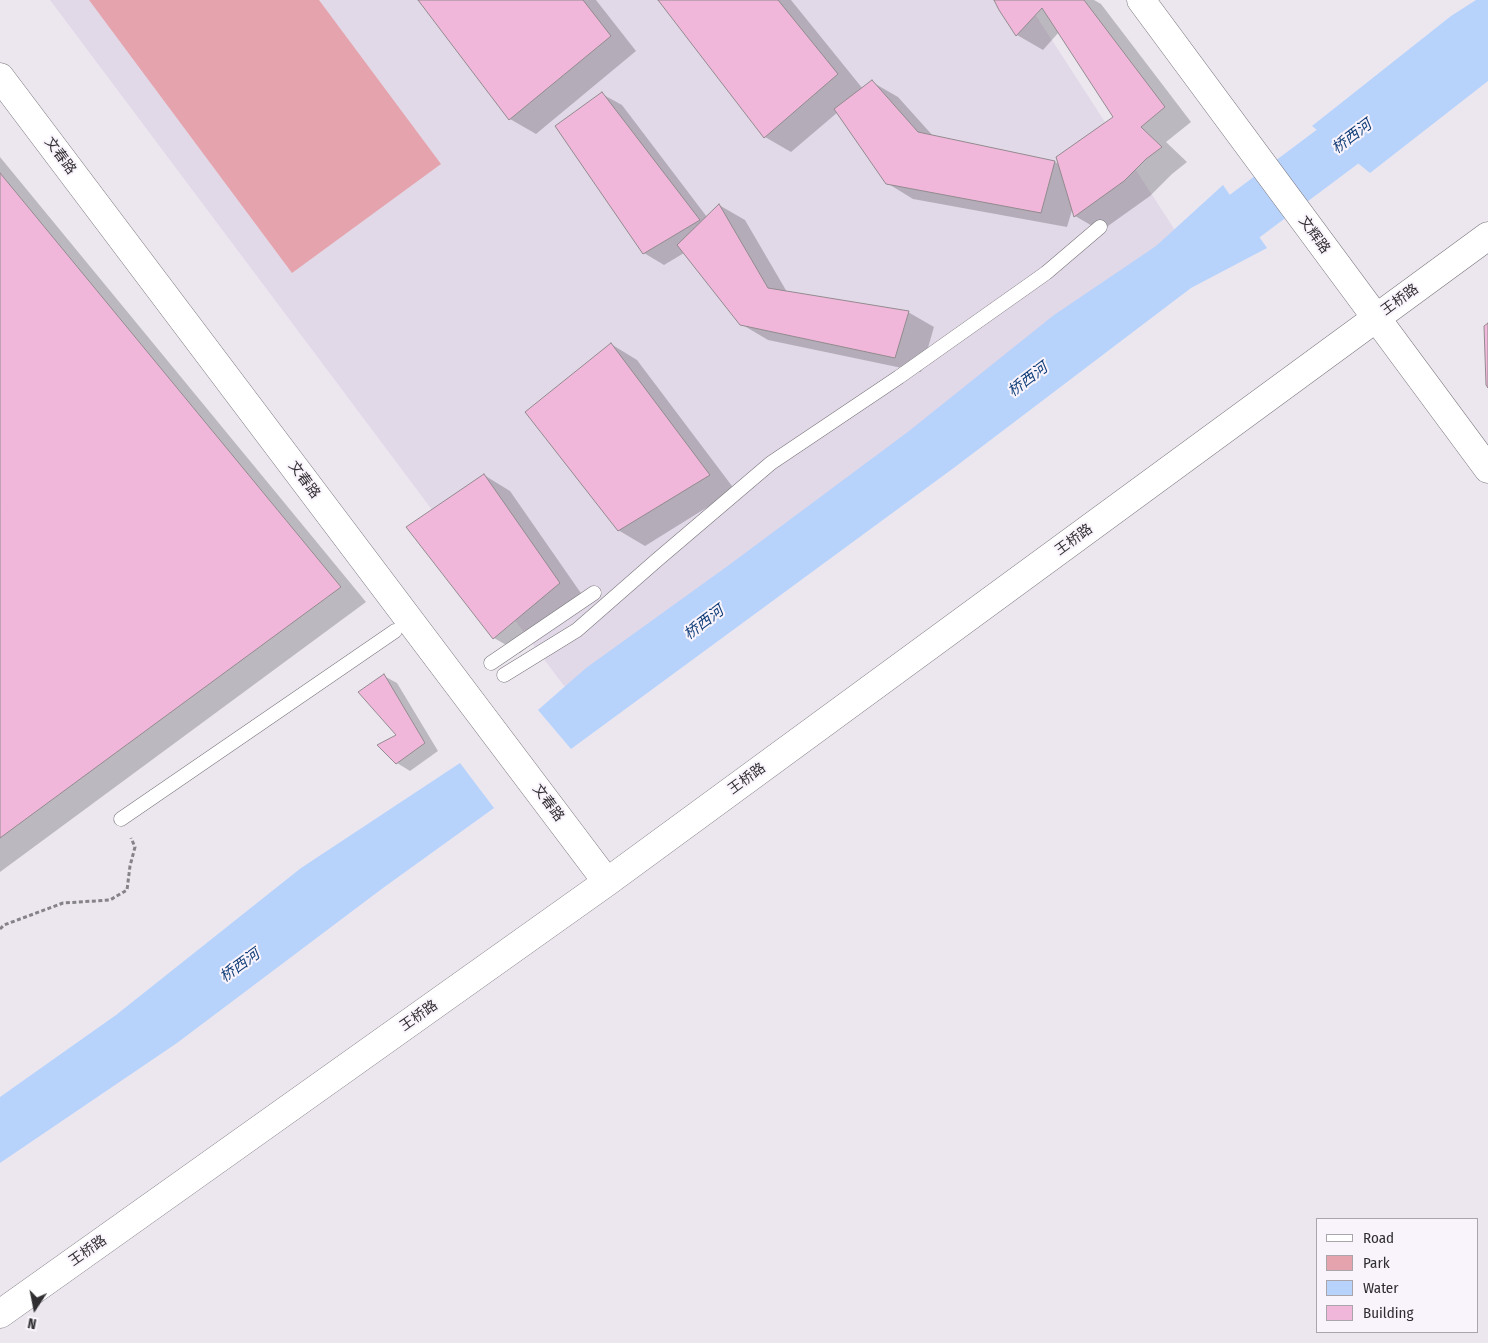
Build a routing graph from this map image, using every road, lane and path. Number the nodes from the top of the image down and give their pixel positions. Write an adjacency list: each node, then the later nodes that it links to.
1 (1141, 0): 5 (street, 文辉路)
2 (0, 77): 12 (street, 文春路)
3 (1100, 226): 10 (lane)
4 (1488, 236): 5 (street, 王桥路)
5 (1376, 318): 6 (street, 文辉路); 12 (street, 王桥路)
6 (1488, 469)
7 (594, 593): 9 (lane)
8 (395, 631): 11 (lane)
9 (490, 663)
10 (504, 675)
11 (122, 819): 13 (path)
12 (607, 882): 14 (street, 王桥路)
13 (0, 929)
14 (0, 1314)

